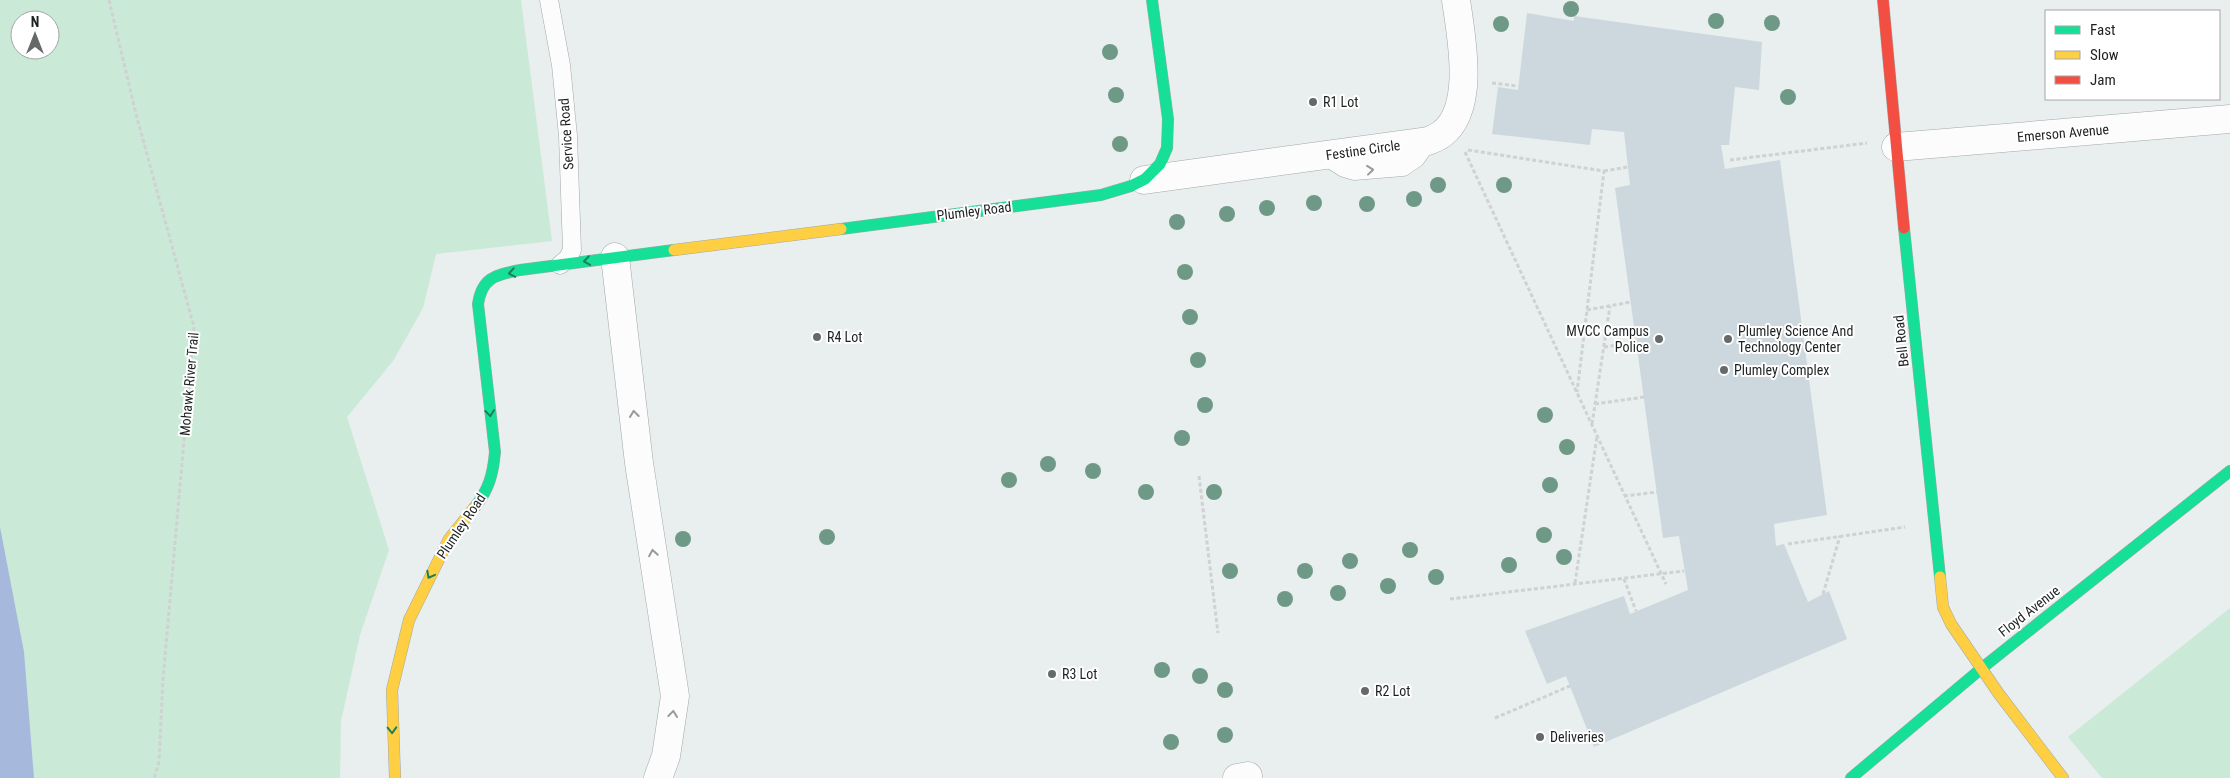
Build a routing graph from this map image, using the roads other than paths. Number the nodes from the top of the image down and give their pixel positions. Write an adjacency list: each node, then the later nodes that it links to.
1 (549, 0): 9 (lane, Service Road)
2 (1152, 0): 7 (street, Plumley Road)
3 (1456, 0): 7 (street, Festine Circle)
4 (1883, 0): 6 (street, Bell Road)
5 (2230, 119): 6 (street, Emerson Avenue)
6 (1896, 147): 11 (street, Bell Road)
7 (1144, 180): 8 (street, Plumley Road)
8 (615, 257): 9 (street, Plumley Road, one-way to 9); 12 (street, one-way to 8)
9 (560, 265): 13 (street, Plumley Road, one-way to 13)
10 (2230, 471): 11 (street, Floyd Avenue)
11 (1982, 668): 14 (street, Floyd Avenue); 15 (street, Bell Road)
12 (665, 771)
13 (395, 778)
14 (1850, 778)
15 (2063, 778)

